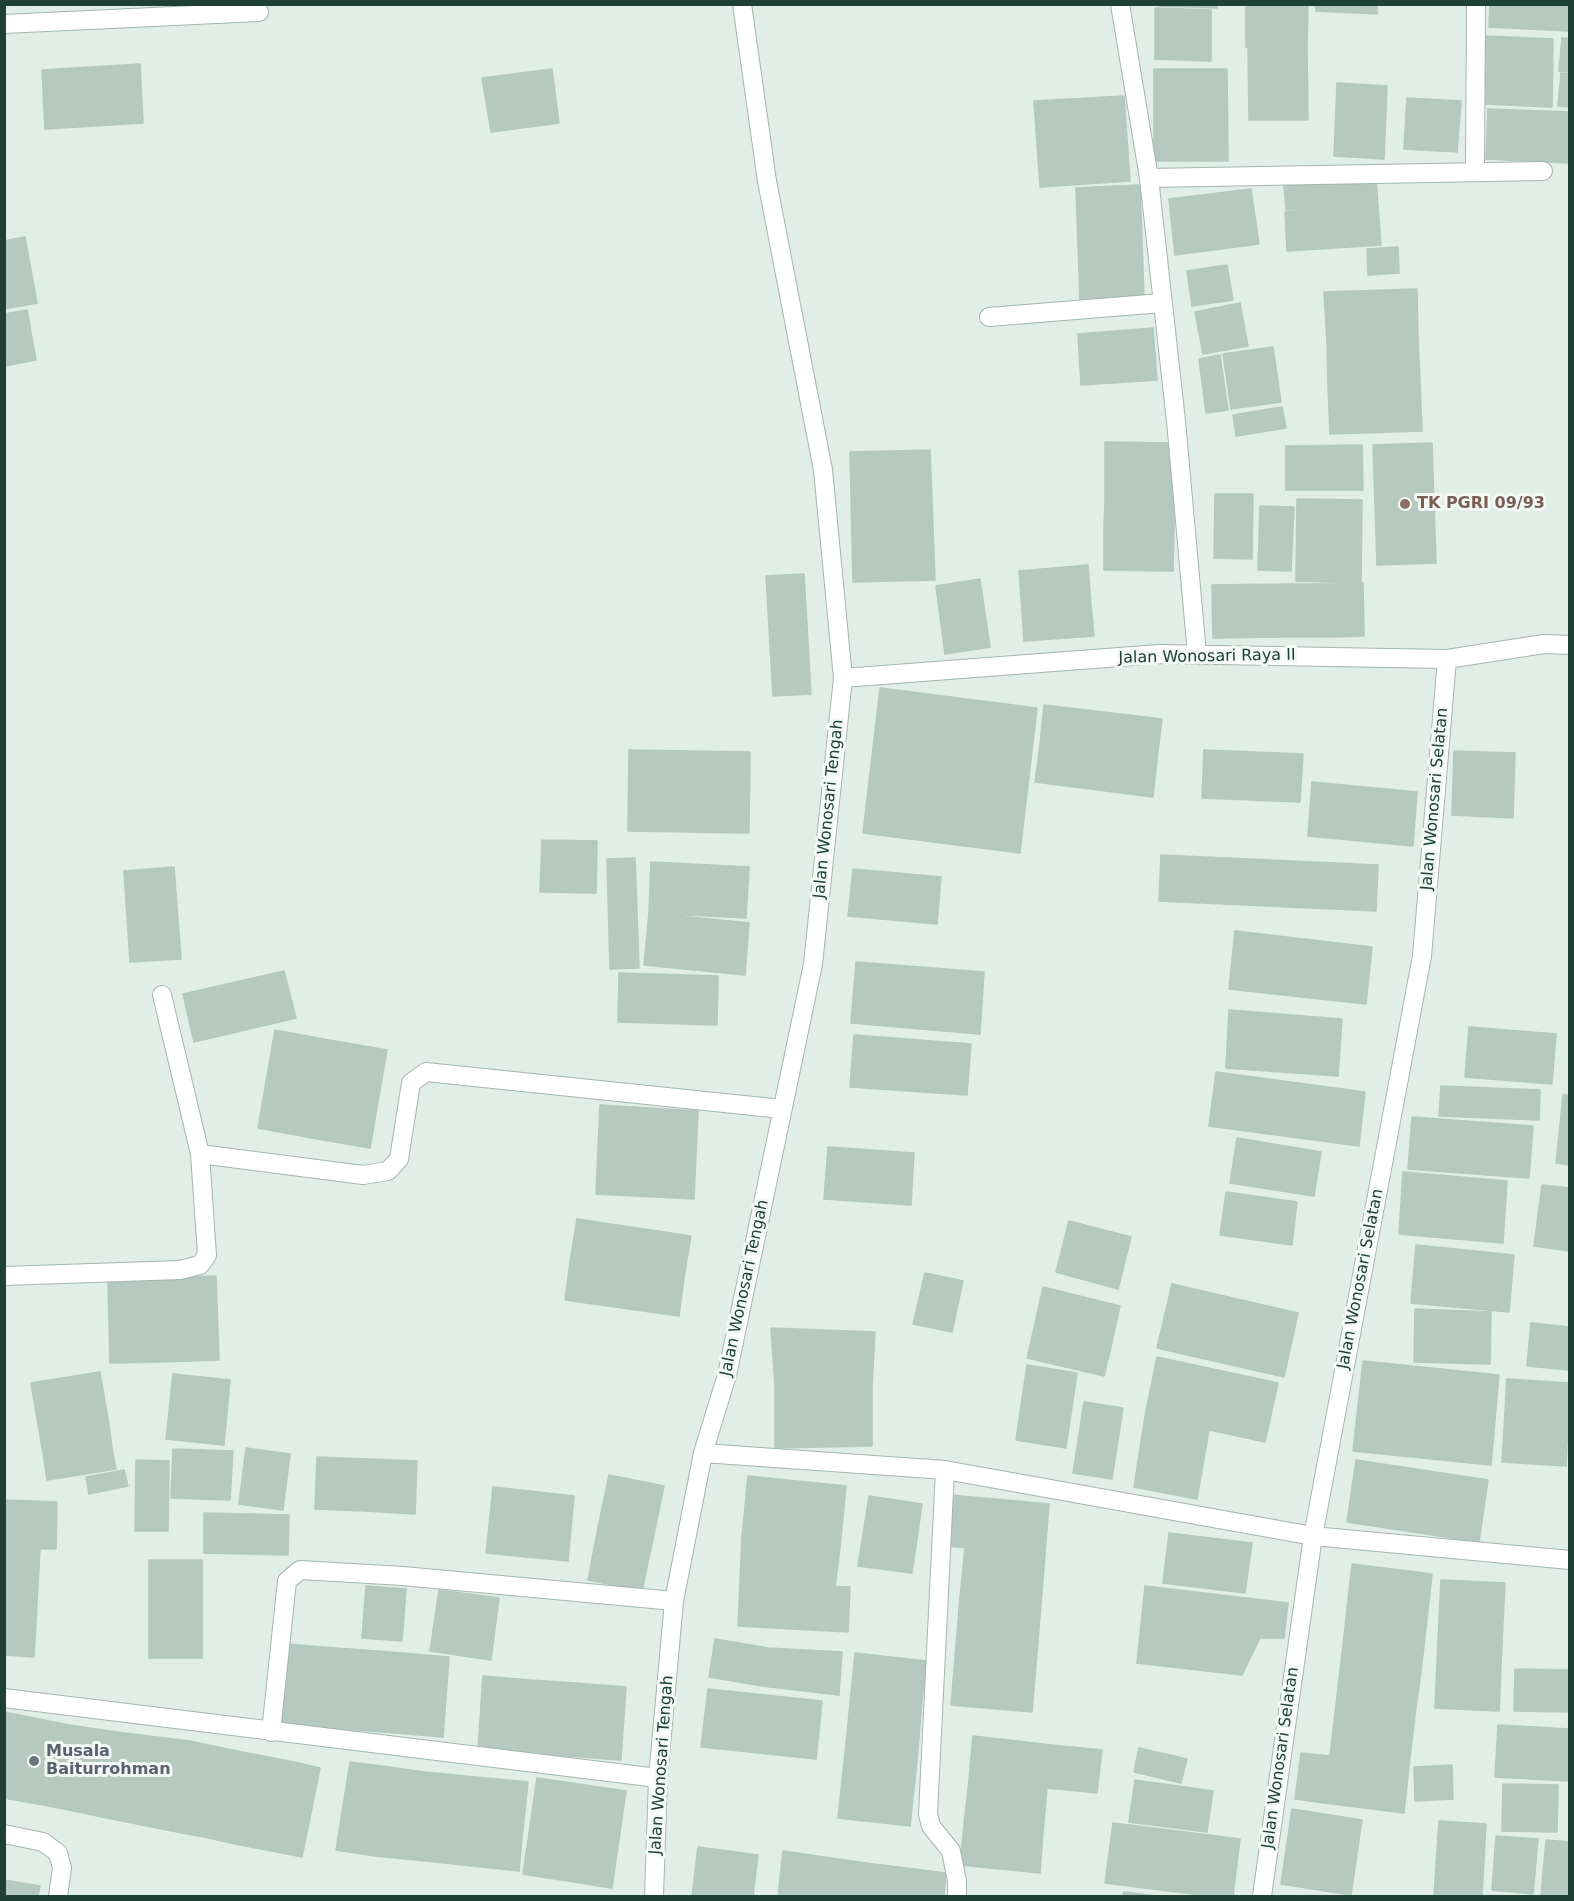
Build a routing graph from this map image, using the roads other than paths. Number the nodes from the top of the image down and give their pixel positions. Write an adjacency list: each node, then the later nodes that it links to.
1 (742, 4): 14 (street, Jalan Wonosari Tengah)
2 (1120, 4): 8 (street)
3 (1476, 4): 7 (street)
4 (259, 12): 5 (street)
5 (4, 24)
6 (1543, 171): 7 (street)
7 (1475, 172): 8 (street)
8 (1149, 178): 9 (street)
9 (1162, 303): 10 (street); 12 (street)
10 (989, 317)
11 (1569, 645): 13 (street, Jalan Wonosari Raya II)
12 (1197, 654): 13 (street, Jalan Wonosari Raya II); 14 (street, Jalan Wonosari Raya II)
13 (1447, 659): 21 (street, Jalan Wonosari Selatan)
14 (843, 678): 16 (street, Jalan Wonosari Tengah)
15 (162, 995): 17 (street)
16 (782, 1109): 17 (street); 19 (street, Jalan Wonosari Tengah)
17 (200, 1154): 18 (street)
18 (4, 1276)
19 (703, 1454): 20 (street); 23 (street, Jalan Wonosari Tengah)
20 (945, 1470): 21 (street); 30 (street)
21 (1312, 1536): 22 (street); 31 (street, Jalan Wonosari Selatan)
22 (1569, 1560)
23 (674, 1601): 25 (street); 26 (street, Jalan Wonosari Tengah)
24 (4, 1698): 25 (street)
25 (271, 1732): 26 (street)
26 (658, 1778): 29 (street, Jalan Wonosari Tengah)
27 (4, 1834): 28 (street)
28 (58, 1896)
29 (654, 1896)
30 (957, 1896)
31 (1262, 1896)

